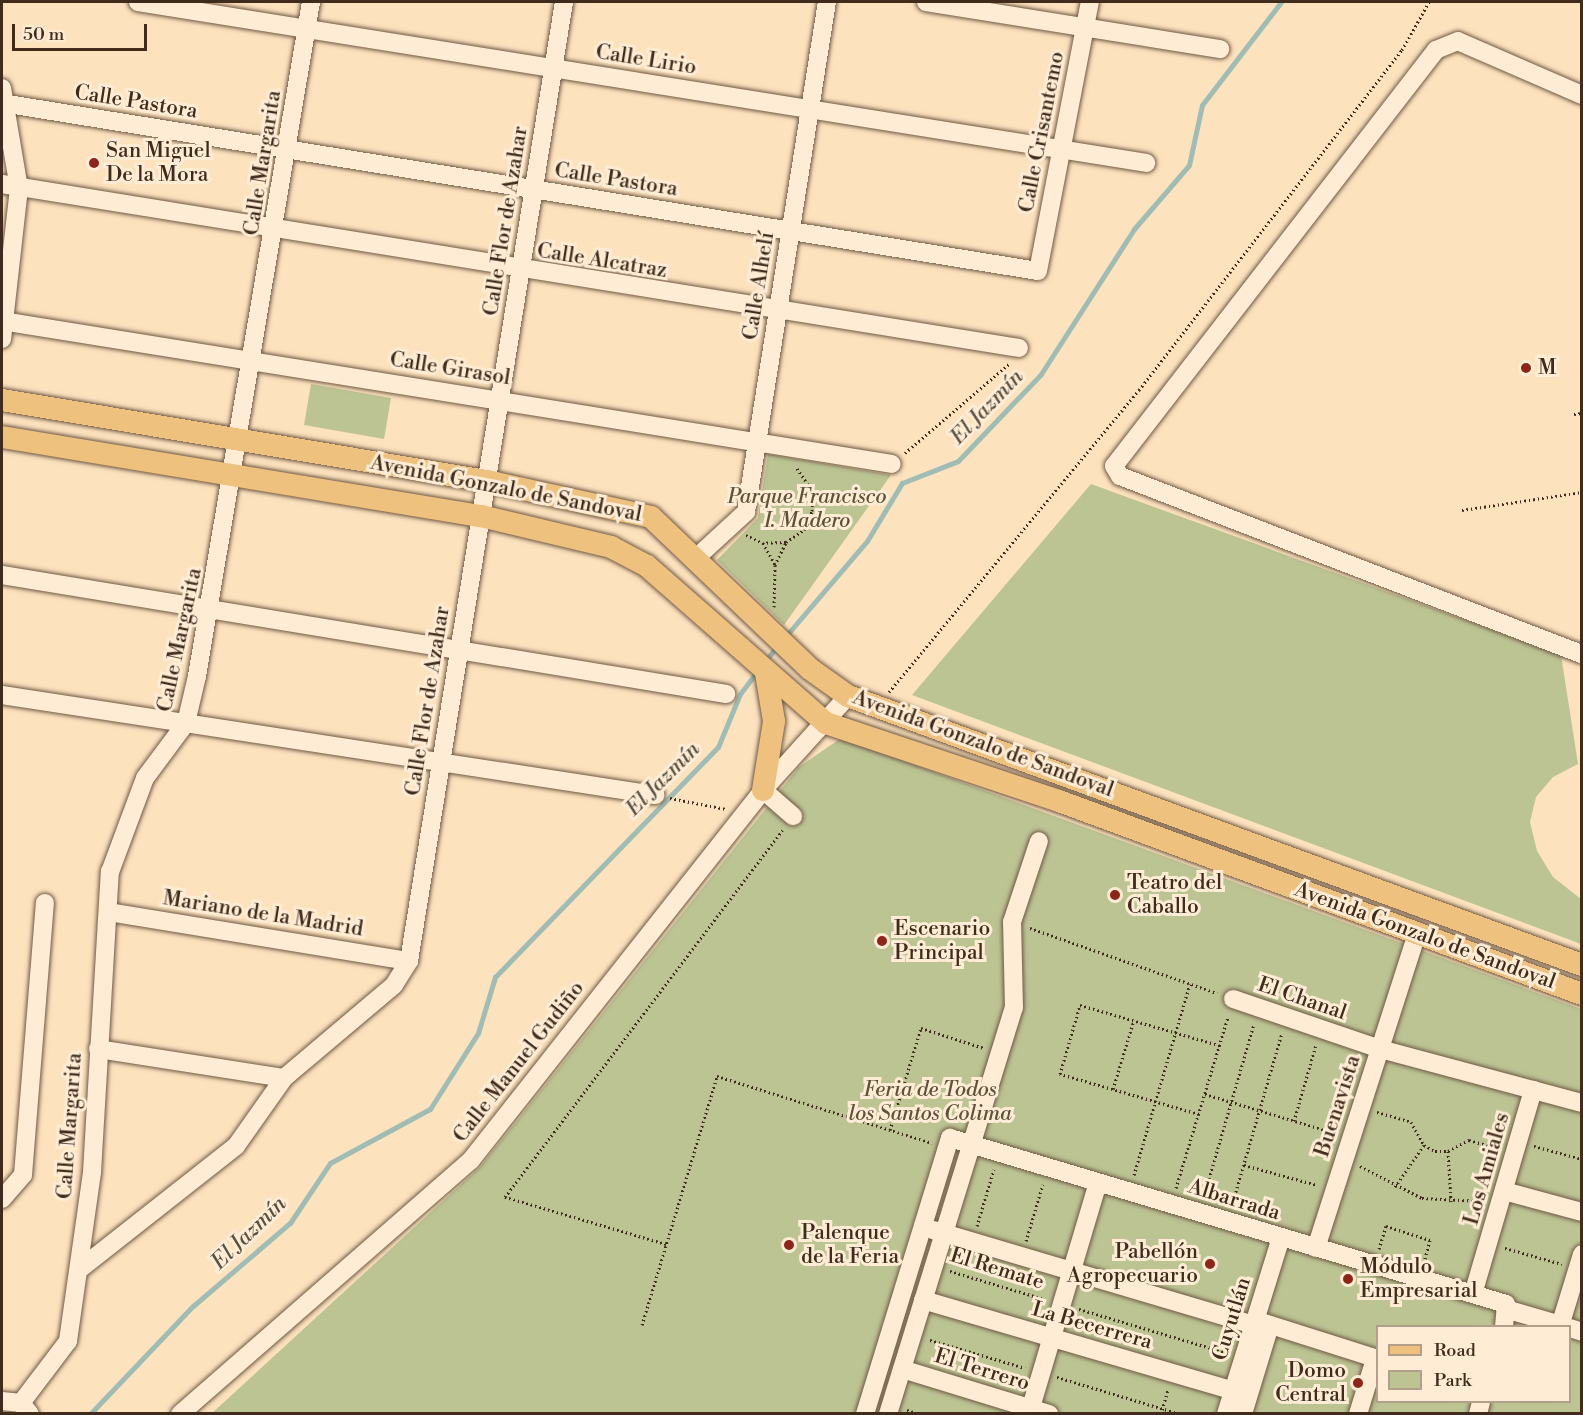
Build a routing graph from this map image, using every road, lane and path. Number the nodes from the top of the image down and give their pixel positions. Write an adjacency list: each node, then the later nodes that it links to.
1 (138, 2): 9 (street, Calle Lirio)
2 (311, 2): 9 (street, Calle Margarita)
3 (564, 2): 11 (street, Calle Flor de Azahar)
4 (827, 2): 14 (street, Calle Alhelí)
5 (927, 2): 8 (street)
6 (1090, 2): 8 (street, Calle Crisantemo)
7 (1429, 2): 56 (path)
8 (1085, 27): 10 (street); 16 (street, Calle Crisantemo)
9 (307, 29): 11 (street, Calle Lirio); 15 (street, Calle Margarita)
10 (1220, 49)
11 (553, 68): 14 (street, Calle Lirio); 19 (street, Calle Flor de Azahar)
12 (1581, 95): 51 (street)
13 (5, 96): 15 (street, Calle Pastora); 18 (street)
14 (810, 109): 16 (street, Calle Lirio); 21 (street, Calle Alhelí)
15 (288, 149): 19 (street, Calle Pastora); 20 (street, Calle Margarita)
16 (1062, 149): 17 (street, Calle Lirio); 23 (street, Calle Crisantemo)
17 (1146, 163)
18 (10, 186): 20 (street, Calle Alcatraz); 25 (street)
19 (534, 189): 21 (street, Calle Pastora); 22 (street, Calle Flor de Azahar)
20 (274, 230): 22 (street, Calle Alcatraz); 27 (street, Calle Margarita)
21 (791, 231): 23 (street, Calle Pastora); 24 (street, Calle Alhelí)
22 (521, 270): 24 (street, Calle Alcatraz); 29 (street, Calle Flor de Azahar)
23 (1038, 271)
24 (778, 313): 26 (street, Calle Alcatraz); 34 (street, Calle Alhelí)
25 (2, 327): 27 (street, Calle Girasol)
26 (1019, 348): 36 (path)
27 (253, 361): 29 (street, Calle Girasol); 33 (street, Calle Margarita)
28 (2, 400): 33 (main road, Avenida Gonzalo de Sandoval)
29 (500, 400): 34 (street, Calle Girasol); 38 (street, Calle Flor de Azahar)
30 (1581, 413): 31 (path)
31 (1574, 414)
32 (2, 437): 37 (main road, Avenida Gonzalo de Sandoval)
33 (240, 440): 37 (street, Calle Margarita); 38 (main road, Avenida Gonzalo de Sandoval)
34 (757, 440): 36 (street, Calle Girasol); 45 (street, Calle Alhelí)
35 (790, 462): 43 (path)
36 (892, 464)
37 (234, 479): 41 (main road, Avenida Gonzalo de Sandoval); 48 (street, Calle Margarita)
38 (487, 481): 41 (street, Calle Flor de Azahar); 45 (main road, Avenida Gonzalo de Sandoval)
39 (1581, 492): 40 (path)
40 (1462, 510)
41 (481, 516): 50 (street, Calle Flor de Azahar); 52 (main road, Avenida Gonzalo de Sandoval)
42 (746, 536): 44 (path)
43 (786, 542): 44 (path); 46 (path)
44 (763, 543): 46 (path)
45 (697, 557): 49 (main road, Avenida Gonzalo de Sandoval)
46 (775, 565): 49 (path)
47 (2, 575): 48 (street)
48 (212, 609): 50 (street); 57 (street, Calle Margarita)
49 (773, 626): 55 (main road, Avenida Gonzalo de Sandoval)
50 (459, 650): 53 (street); 59 (street, Calle Flor de Azahar)
51 (1581, 654)
52 (760, 668): 58 (main road, Avenida Gonzalo de Sandoval); 60 (main road)
53 (726, 694)
54 (2, 695): 57 (street)
55 (848, 696): 56 (main road, Avenida Gonzalo de Sandoval); 58 (street, Calle Manuel Gudiño)
56 (876, 708): 71 (main road, Avenida Gonzalo de Sandoval)
57 (186, 723): 59 (street); 67 (street, Calle Margarita)
58 (826, 723): 60 (street, Calle Manuel Gudiño); 73 (main road, Avenida Gonzalo de Sandoval)
59 (441, 762): 61 (street); 70 (street, Calle Flor de Azahar)
60 (763, 790): 63 (street, Calle Manuel Gudiño); 64 (street)
61 (655, 795)
62 (682, 800): 63 (path)
63 (745, 812): 150 (street, Calle Manuel Gudiño)
64 (793, 816): 124 (path)
65 (1039, 841): 68 (street)
66 (45, 903): 113 (street)
67 (109, 912): 70 (street, Mariano de la Madrid); 81 (street, Calle Margarita)
68 (1012, 922): 72 (path, El Chanal); 83 (street)
69 (1414, 943): 82 (street, Buenavista)
70 (409, 961): 84 (street, Calle Flor de Azahar)
71 (1581, 965)
72 (1190, 984): 74 (path, El Chanal); 79 (path)
73 (1581, 994)
74 (1233, 999): 75 (street, El Chanal); 80 (path)
75 (1259, 1007): 76 (street, El Chanal); 89 (path)
76 (1286, 1017): 78 (street, El Chanal); 92 (path)
77 (1134, 1020): 79 (path); 85 (path); 85 (path)
78 (1321, 1029): 82 (street, El Chanal); 94 (path)
79 (1176, 1033): 80 (path); 88 (path)
80 (1219, 1045): 87 (path)
81 (98, 1049): 84 (street); 130 (street, Calle Margarita)
82 (1380, 1049): 86 (street, El Chanal); 91 (street, Buenavista)
83 (1000, 1053): 95 (path); 98 (street)
84 (284, 1078): 130 (street, Calle Flor de Azahar)
85 (1113, 1089): 88 (path)
86 (1533, 1090): 90 (street, El Chanal); 100 (street, Los Amiales)
87 (1204, 1094): 89 (path); 93 (path)
88 (1155, 1101): 93 (path); 111 (path)
89 (1231, 1102): 92 (path); 116 (path)
90 (1581, 1103)
91 (1361, 1108): 96 (street, Buenavista); 99 (path)
92 (1259, 1110): 94 (path); 104 (path)
93 (1198, 1114): 115 (path)
94 (1294, 1121): 96 (path)
95 (890, 1130): 97 (path); 124 (path)
96 (1352, 1138): 109 (street, Buenavista)
97 (948, 1143): 98 (street, Albarrada); 119 (street)
98 (971, 1145): 102 (street, Albarrada); 120 (street)
99 (1424, 1145): 101 (path); 108 (path)
100 (1516, 1147): 101 (path); 103 (path); 110 (street, Los Amiales)
101 (1448, 1151): 114 (path)
102 (999, 1153): 105 (street, Albarrada); 122 (path)
103 (1581, 1159)
104 (1244, 1165): 109 (path); 118 (path)
105 (1048, 1167): 107 (street, Albarrada); 126 (path)
106 (1376, 1170): 108 (path)
107 (1098, 1183): 111 (street, Albarrada); 131 (street)
108 (1395, 1187): 114 (path)
109 (1335, 1190): 125 (street, Buenavista)
110 (1504, 1191): 117 (street); 123 (street, Los Amiales)
111 (1129, 1192): 115 (street, Albarrada)
112 (1472, 1198): 114 (path)
113 (2, 1199)
114 (1451, 1202)
115 (1171, 1204): 116 (street, Albarrada)
116 (1199, 1212): 118 (street, Albarrada)
117 (1581, 1212)
118 (1227, 1221): 121 (street, Albarrada)
119 (922, 1227): 120 (street); 151 (street)
120 (944, 1233): 122 (street); 129 (street)
121 (1281, 1237): 125 (street, Albarrada); 137 (street, Cuyutlán)
122 (972, 1242): 126 (street)
123 (1488, 1243): 127 (path); 133 (street, Los Amiales)
124 (666, 1244): 138 (path)
125 (1316, 1248): 128 (street, Albarrada)
126 (1022, 1256): 131 (street)
127 (1579, 1261): 140 (street)
128 (1374, 1265): 132 (street, Albarrada); 132 (path)
129 (934, 1266): 134 (street); 135 (path, El Remate)
130 (81, 1268): 148 (street, Calle Margarita)
131 (1072, 1271): 135 (street); 137 (street)
132 (1418, 1278): 133 (street, Albarrada)
133 (1473, 1294): 136 (street, Albarrada)
134 (923, 1300): 141 (street, La Becerrera); 144 (street)
135 (1062, 1304): 141 (street); 142 (path, El Remate)
136 (1506, 1314): 139 (street, Albarrada)
137 (1259, 1324): 142 (street, Cuyutlán); 143 (street); 146 (street, Cuyutlán)
138 (642, 1325)
139 (1556, 1325)
140 (1565, 1325)
141 (1052, 1337): 145 (street, La Becerrera); 149 (street)
142 (1244, 1358): 146 (street, Cuyutlán)
143 (1376, 1359): 157 (street)
144 (902, 1369): 149 (street, El Terrero); 152 (street)
145 (1173, 1373): 146 (street, La Becerrera); 154 (path)
146 (1241, 1392): 155 (street, Cuyutlán); 156 (street, Cuyutlán)
147 (2, 1401): 148 (street)
148 (26, 1408)
149 (1029, 1411): 153 (street, El Terrero)
150 (180, 1413)
151 (865, 1413)
152 (888, 1413)
153 (1049, 1413)
154 (1161, 1413)
155 (1226, 1413)
156 (1243, 1413)
157 (1358, 1413)

